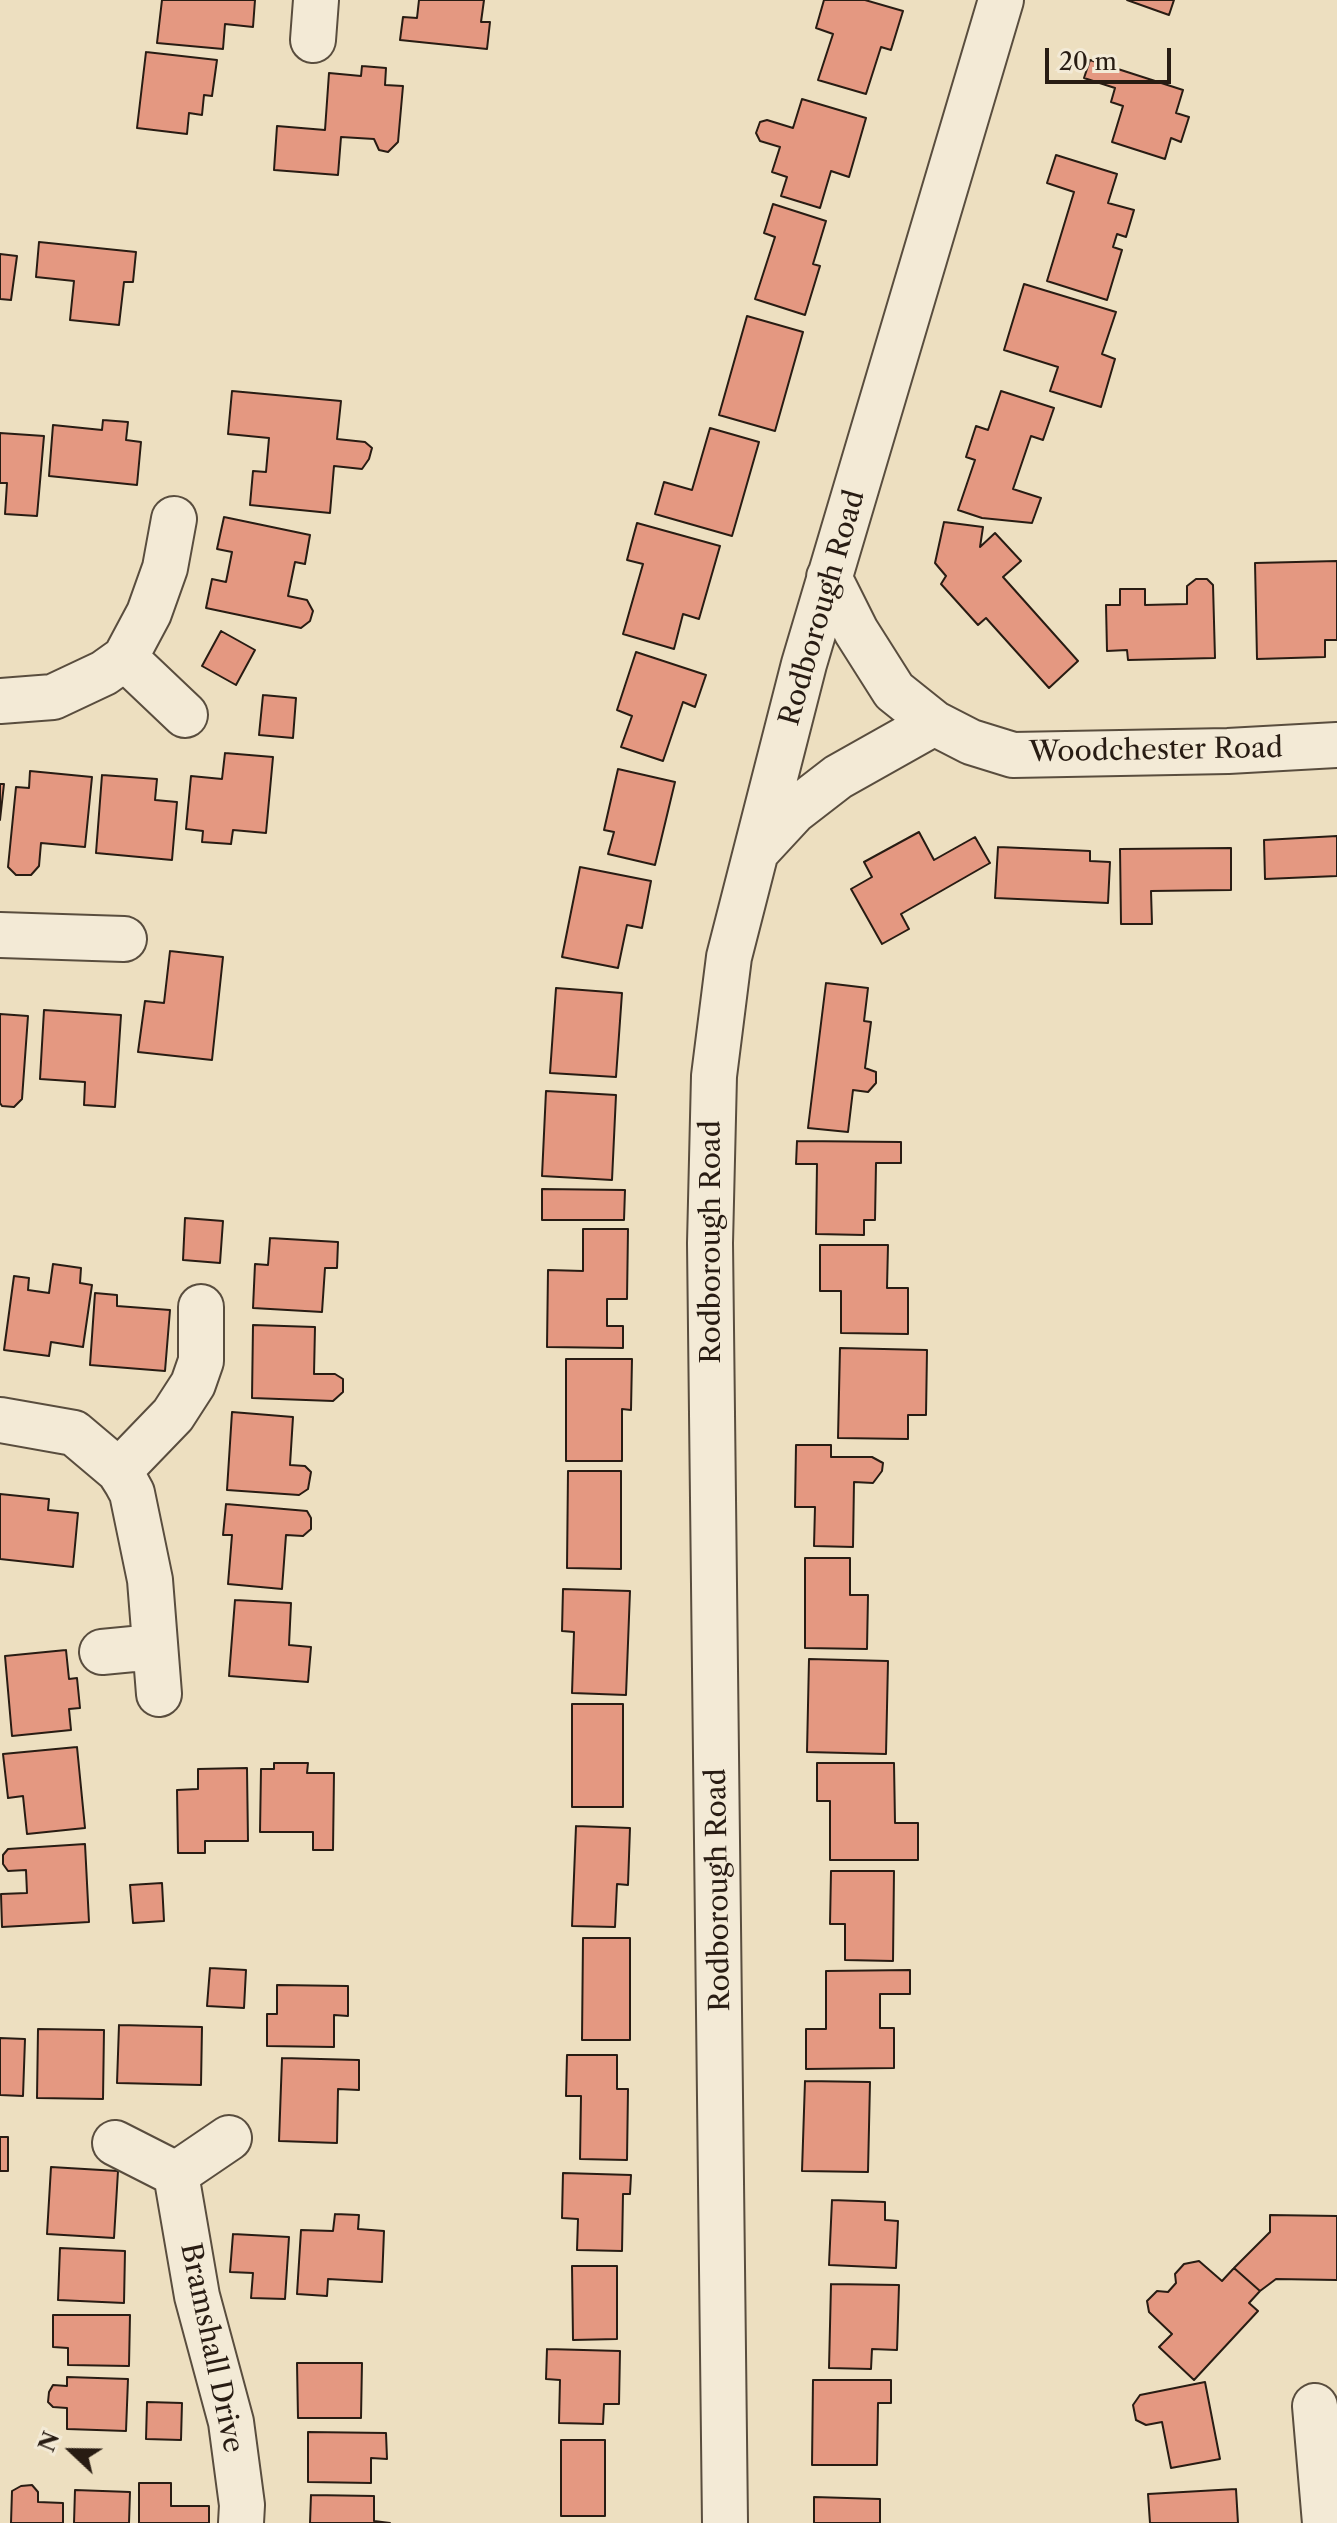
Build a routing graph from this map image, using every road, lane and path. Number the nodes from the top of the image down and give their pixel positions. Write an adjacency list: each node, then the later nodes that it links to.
1 (1001, 0): 3 (street, Rodborough Road)
2 (174, 519): 4 (street)
3 (829, 577): 7 (street, Woodchester Road); 9 (street, Rodborough Road)
4 (125, 658): 5 (street); 6 (street)
5 (0, 701)
6 (185, 715)
7 (934, 723): 8 (street, Woodchester Road); 9 (street)
8 (1337, 745)
9 (755, 853): 23 (street, Rodborough Road)
10 (0, 935): 11 (street)
11 (124, 939)
12 (201, 1307): 14 (street)
13 (0, 1420): 14 (street)
14 (119, 1471): 15 (street)
15 (154, 1647): 16 (street); 17 (street)
16 (102, 1652)
17 (159, 1694)
18 (229, 2138): 20 (street)
19 (115, 2143): 20 (street)
20 (176, 2174): 22 (street, Bramshall Drive)
21 (1315, 2406): 24 (street)
22 (241, 2523)
23 (725, 2523)
24 (1325, 2523)

